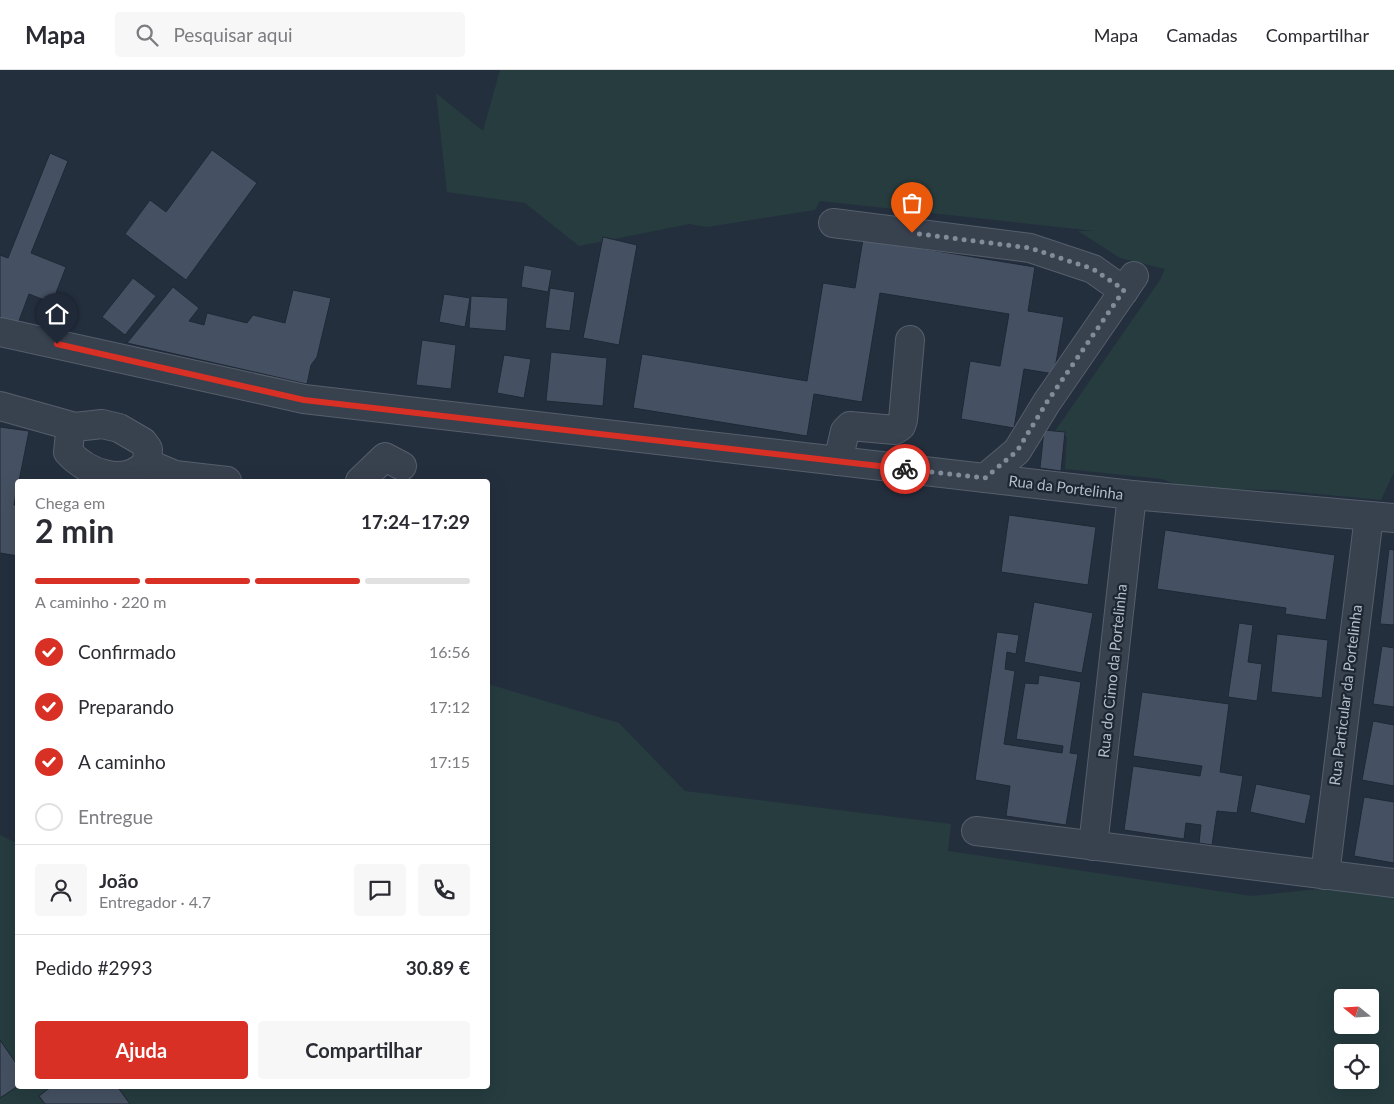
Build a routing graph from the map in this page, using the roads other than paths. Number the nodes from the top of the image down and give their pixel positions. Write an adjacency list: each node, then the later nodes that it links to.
1 (833, 223): 9 (street)
2 (0, 332): 6 (street, Rua da Portelinha)
3 (910, 340): 6 (street)
4 (0, 406): 5 (street)
5 (75, 427): 7 (street); 7 (street)
6 (838, 461): 9 (street, Rua da Portelinha)
7 (147, 463): 10 (street)
8 (402, 466): 11 (street)
9 (985, 478): 12 (street, Rua da Portelinha)
10 (210, 479)
11 (362, 479)
12 (1132, 495): 13 (street, Rua da Portelinha); 15 (street, Rua do Cimo da Portelinha)
13 (1381, 517): 16 (street, Rua Particular da Portelinha)
14 (976, 831): 15 (street)
15 (1093, 846): 16 (street)
16 (1325, 875): 17 (street)
17 (1394, 883)

